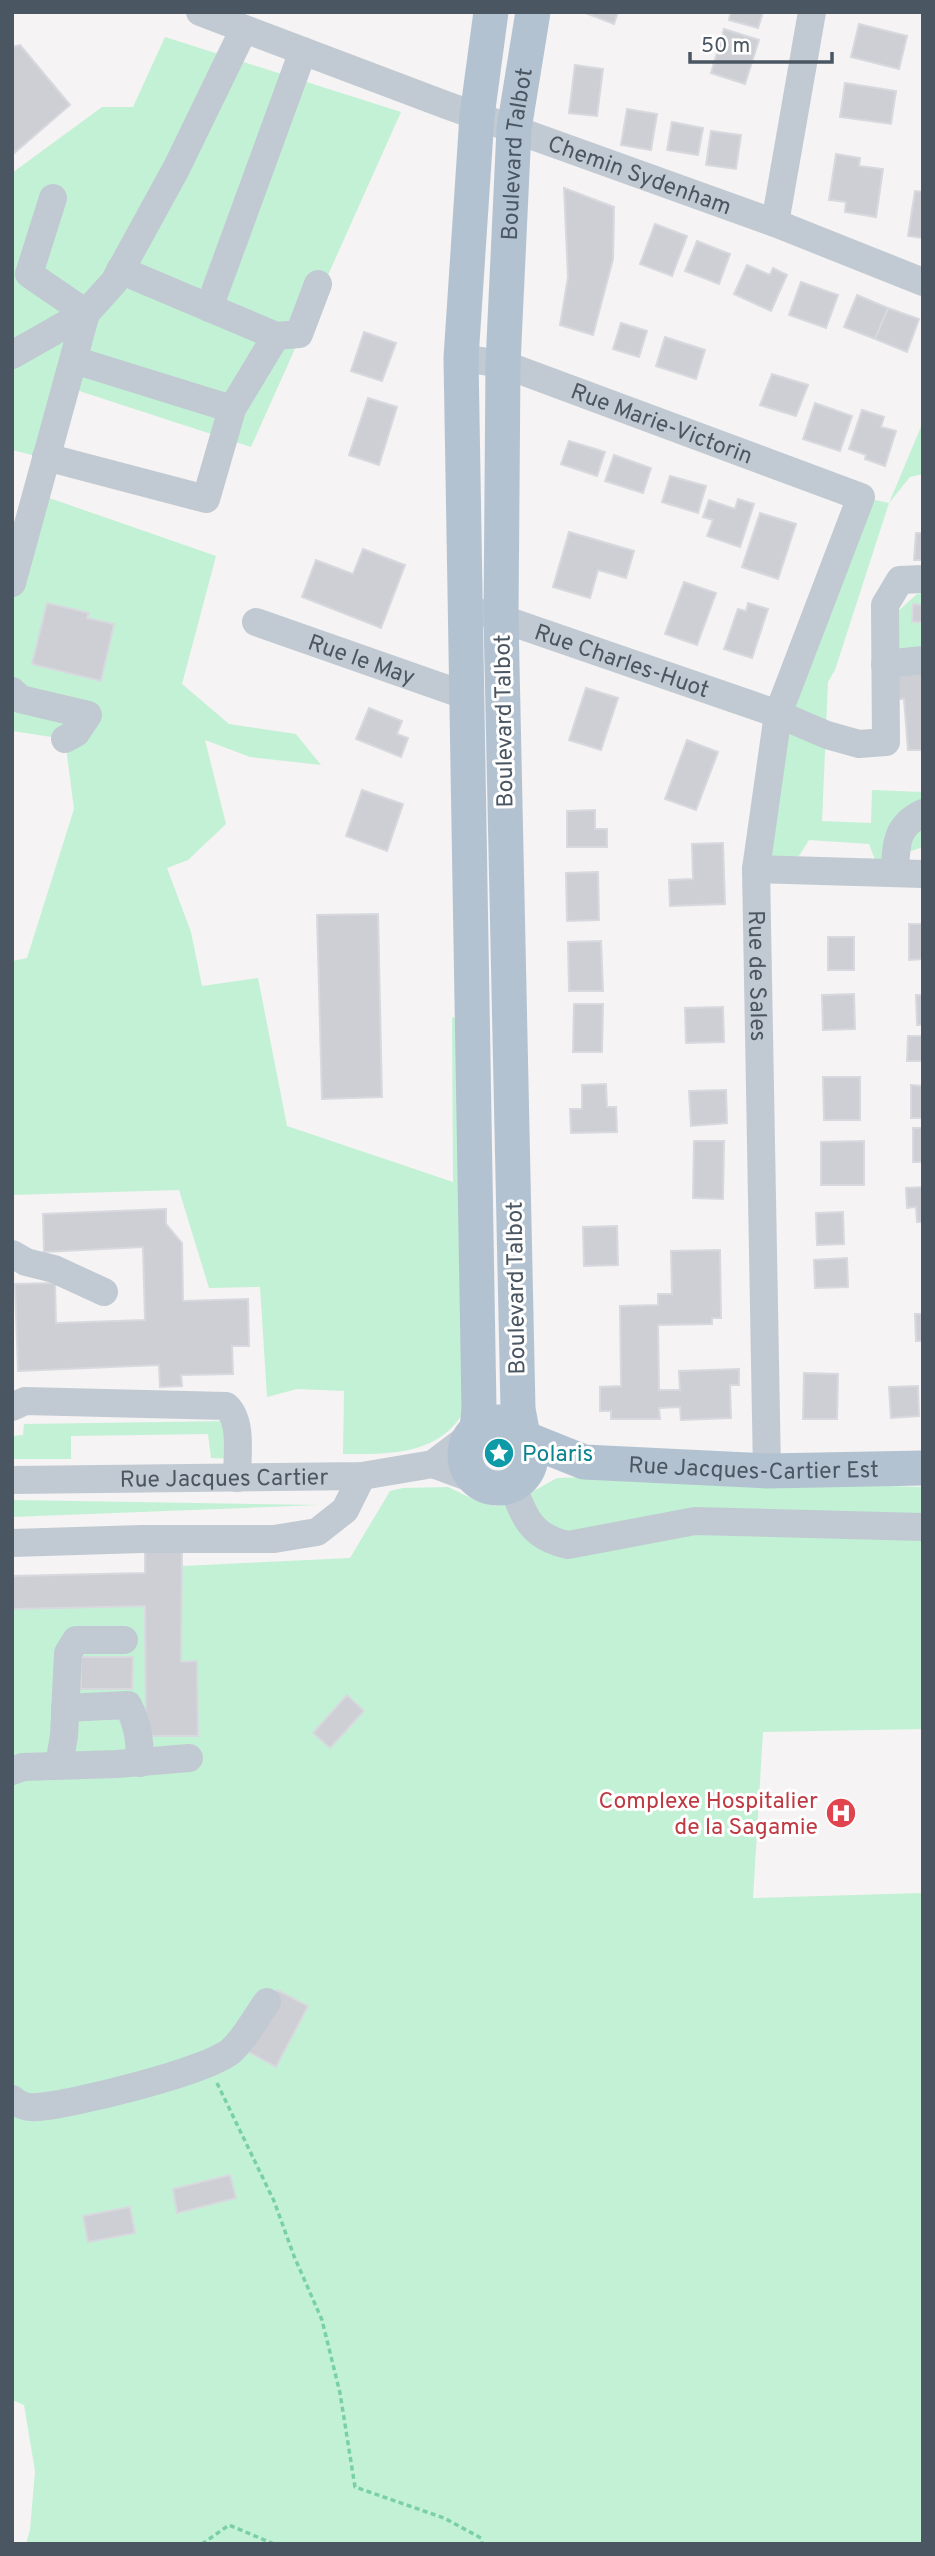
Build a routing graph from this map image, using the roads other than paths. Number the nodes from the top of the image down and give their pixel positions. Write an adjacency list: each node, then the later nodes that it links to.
1 (200, 12): 5 (street, Chemin Sydenham)
2 (491, 12): 7 (main road, Boulevard Talbot)
3 (533, 12): 8 (main road, Boulevard Talbot)
4 (812, 12): 10 (street)
5 (244, 29): 6 (street, Chemin Sydenham); 11 (street)
6 (303, 51): 7 (street, Chemin Sydenham); 14 (street)
7 (477, 116): 8 (street, Chemin Sydenham); 18 (main road, Boulevard Talbot)
8 (514, 129): 10 (street, Chemin Sydenham); 20 (main road, Boulevard Talbot)
9 (53, 198): 15 (street)
10 (775, 223): 12 (street, Chemin Sydenham)
11 (120, 270): 14 (street); 15 (street)
12 (923, 282)
13 (318, 284): 16 (street)
14 (209, 308): 16 (street)
15 (86, 313): 17 (street); 19 (street)
16 (276, 336): 21 (street)
17 (12, 355)
18 (461, 358): 20 (street, Rue Marie-Victorin); 26 (main road, Boulevard Talbot)
19 (74, 360): 21 (street); 22 (street)
20 (503, 364): 23 (street, Rue Marie-Victorin); 27 (main road, Boulevard Talbot)
21 (232, 409): 22 (street)
22 (46, 457): 25 (street)
23 (861, 497): 33 (street, Rue de Sales)
24 (923, 579): 30 (street)
25 (12, 583)
26 (465, 606): 27 (street, Rue Charles-Huot); 32 (main road, Boulevard Talbot)
27 (501, 618): 33 (street, Rue Charles-Huot); 42 (main road, Boulevard Talbot)
28 (256, 622): 32 (street, Rue le May)
29 (923, 660): 30 (street)
30 (885, 664): 33 (street, Rue Charles-Huot)
31 (12, 691): 34 (street)
32 (467, 696): 41 (main road, Boulevard Talbot)
33 (778, 714): 36 (street, Rue de Sales)
34 (65, 739)
35 (923, 813): 37 (street)
36 (756, 869): 37 (street); 46 (street, Rue de Sales)
37 (909, 873)
38 (12, 1254): 39 (street)
39 (104, 1292)
40 (12, 1406): 48 (street)
41 (474, 1432): 42 (main road); 44 (street, Rue Jacques Cartier); 49 (main road)
42 (526, 1436): 43 (main road, Rue Jacques-Cartier Est); 51 (main road)
43 (584, 1462): 46 (main road, Rue Jacques-Cartier Est); 51 (main road, Rue Jacques-Cartier Est)
44 (433, 1464): 47 (street, Rue Jacques Cartier); 49 (street, Rue Jacques Cartier)
45 (923, 1468): 46 (main road, Rue Jacques-Cartier Est)
46 (767, 1471)
47 (362, 1476): 48 (street, Rue Jacques Cartier); 53 (street)
48 (237, 1478): 50 (street, Rue Jacques Cartier)
49 (474, 1479): 51 (main road)
50 (12, 1480)
51 (516, 1483): 52 (street)
52 (923, 1527)
53 (12, 1543)
54 (124, 1640): 55 (street)
55 (65, 1708): 57 (street); 58 (street)
56 (189, 1758): 57 (street)
57 (139, 1763): 58 (street)
58 (59, 1765): 59 (street)
59 (12, 1771)
60 (267, 2002): 61 (street)
61 (12, 2099)

